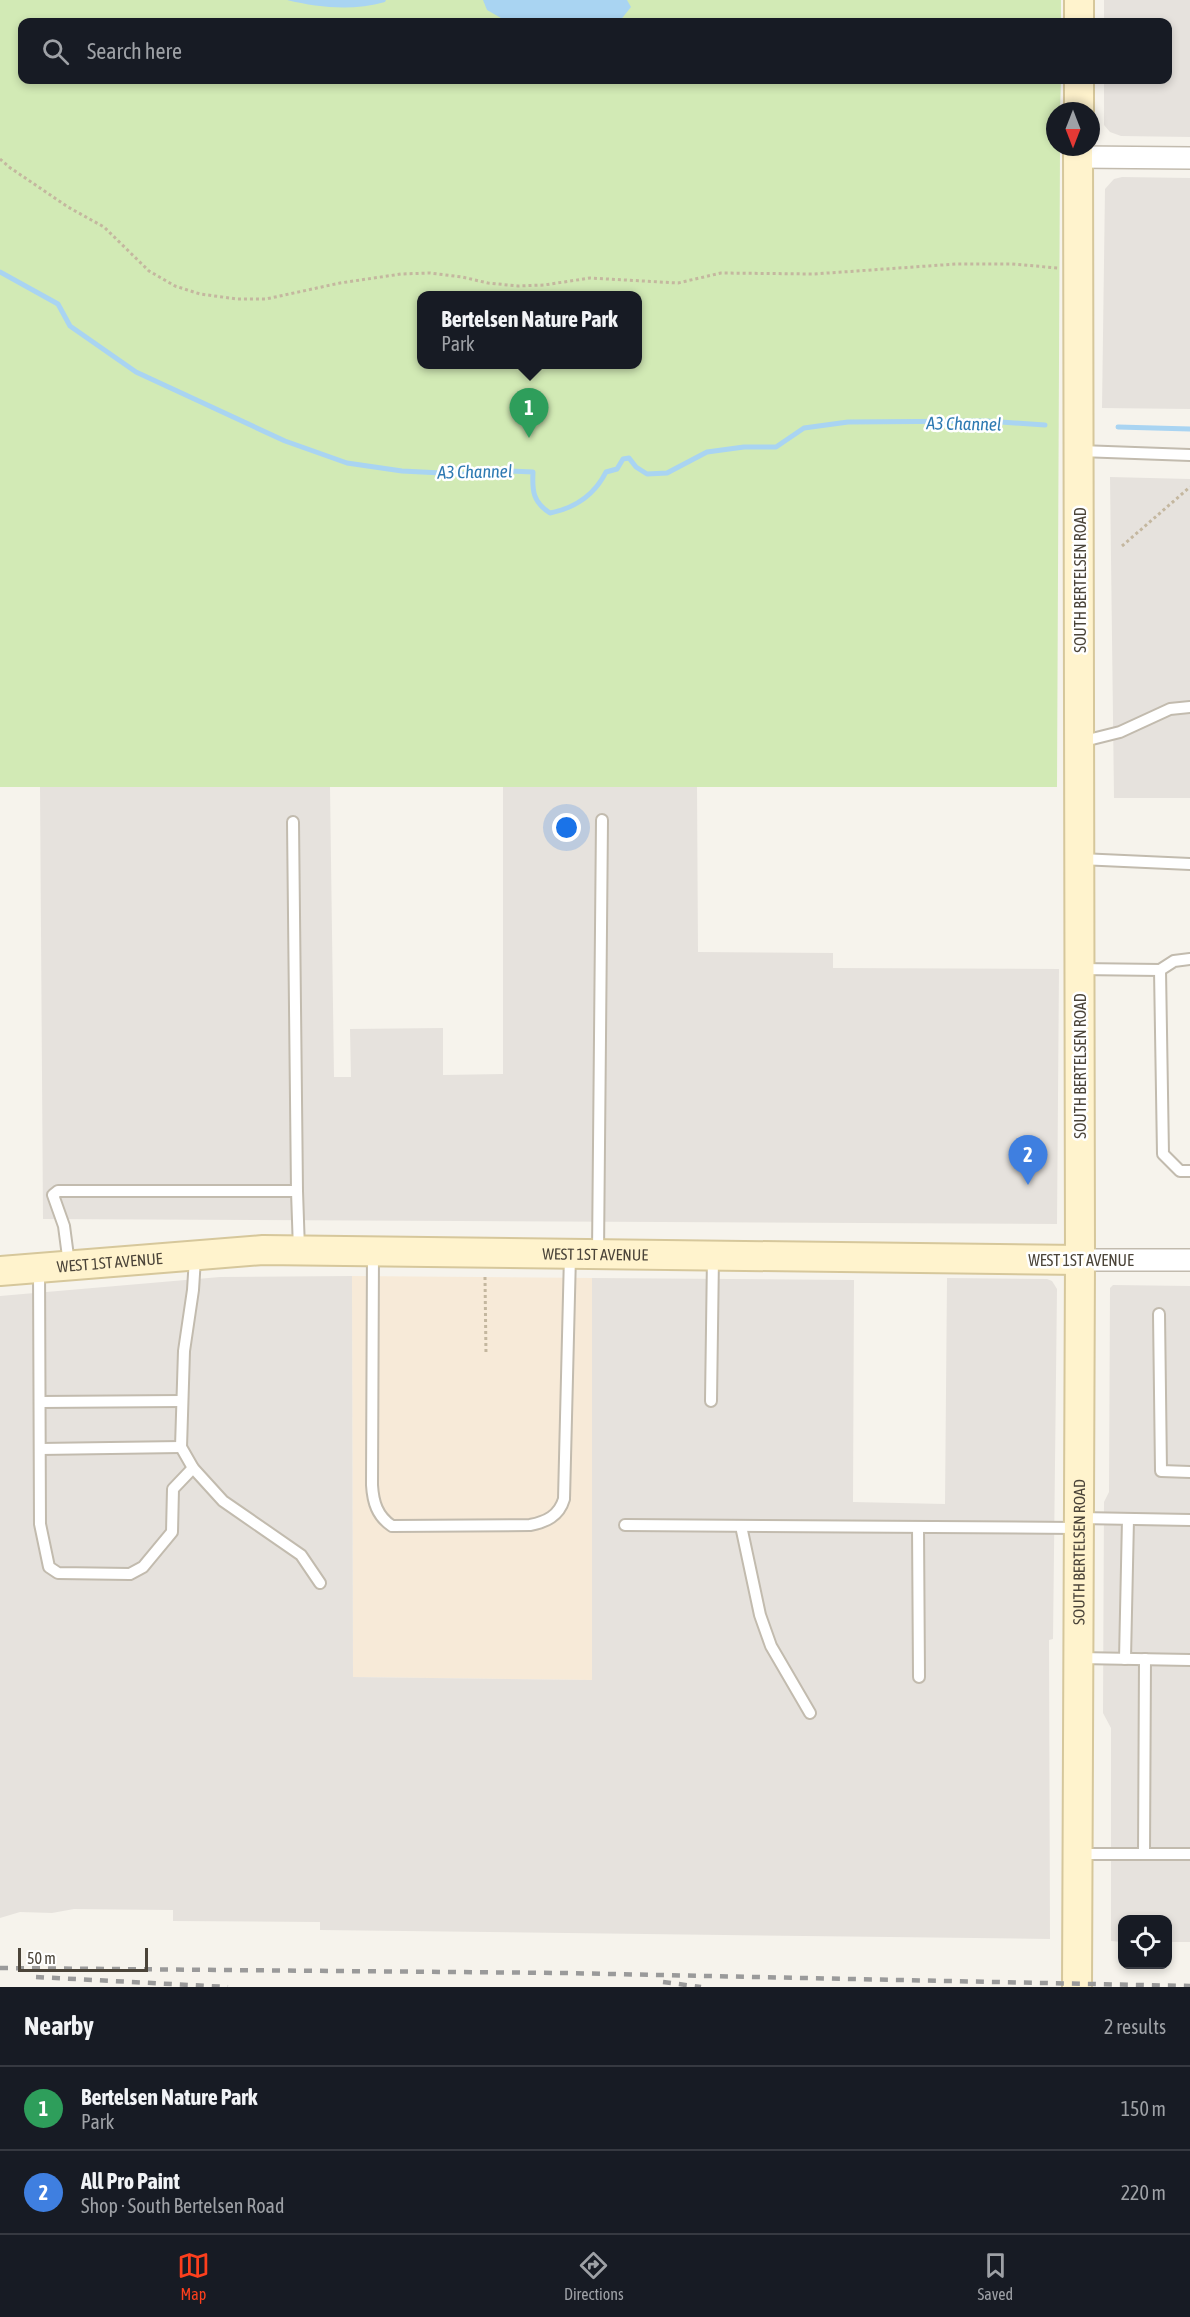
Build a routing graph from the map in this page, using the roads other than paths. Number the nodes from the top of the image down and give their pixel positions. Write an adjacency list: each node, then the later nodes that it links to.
1 (1079, 0): 2 (street)
2 (1079, 18)
3 (1079, 84): 4 (street)
4 (1078, 102)
5 (1100, 153): 7 (street)
6 (1078, 156): 8 (street, SOUTH BERTELSEN ROAD)
7 (1190, 158)
8 (1080, 451): 9 (lane); 11 (street, SOUTH BERTELSEN ROAD)
9 (1190, 455)
10 (1190, 707): 11 (lane)
11 (1080, 742): 14 (street, SOUTH BERTELSEN ROAD)
12 (602, 820): 25 (lane)
13 (293, 822): 20 (lane)
14 (1079, 859): 15 (lane); 17 (street, SOUTH BERTELSEN ROAD)
15 (1190, 864)
16 (1190, 959): 18 (lane)
17 (1079, 969): 18 (lane); 27 (street, SOUTH BERTELSEN ROAD)
18 (1160, 970): 19 (lane)
19 (1190, 1171)
20 (297, 1191): 21 (lane); 29 (lane)
21 (298, 1250): 22 (street, WEST 1ST AVENUE); 24 (street, WEST 1ST AVENUE)
22 (373, 1251): 23 (street, WEST 1ST AVENUE); 23 (lane)
23 (570, 1253): 25 (street, WEST 1ST AVENUE)
24 (196, 1254): 29 (street, WEST 1ST AVENUE); 33 (lane)
25 (598, 1254): 26 (street, WEST 1ST AVENUE)
26 (713, 1256): 27 (street, WEST 1ST AVENUE); 34 (lane)
27 (1080, 1260): 28 (street, WEST 1ST AVENUE); 42 (street, SOUTH BERTELSEN ROAD)
28 (1190, 1260)
29 (69, 1265): 30 (street, WEST 1ST AVENUE)
30 (39, 1267): 31 (street, WEST 1ST AVENUE); 35 (lane)
31 (0, 1270)
32 (1159, 1314): 39 (lane)
33 (182, 1401): 35 (lane); 36 (lane)
34 (711, 1401)
35 (40, 1402): 37 (lane)
36 (181, 1447): 37 (lane); 38 (lane)
37 (40, 1449): 38 (lane)
38 (193, 1468): 46 (lane)
39 (1190, 1472)
40 (1128, 1519): 41 (lane); 42 (lane); 48 (lane)
41 (1190, 1520)
42 (1080, 1523): 45 (lane); 47 (street, SOUTH BERTELSEN ROAD)
43 (625, 1525): 44 (lane)
44 (741, 1526): 45 (lane); 52 (lane)
45 (918, 1527): 51 (lane)
46 (320, 1583)
47 (1079, 1658): 48 (lane); 53 (street, SOUTH BERTELSEN ROAD)
48 (1125, 1659): 49 (lane)
49 (1145, 1659): 50 (lane); 54 (lane)
50 (1190, 1660)
51 (919, 1677)
52 (810, 1713)
53 (1078, 1854): 54 (lane); 56 (street, SOUTH BERTELSEN ROAD)
54 (1144, 1854): 55 (lane)
55 (1190, 1854)
56 (1077, 1986)

